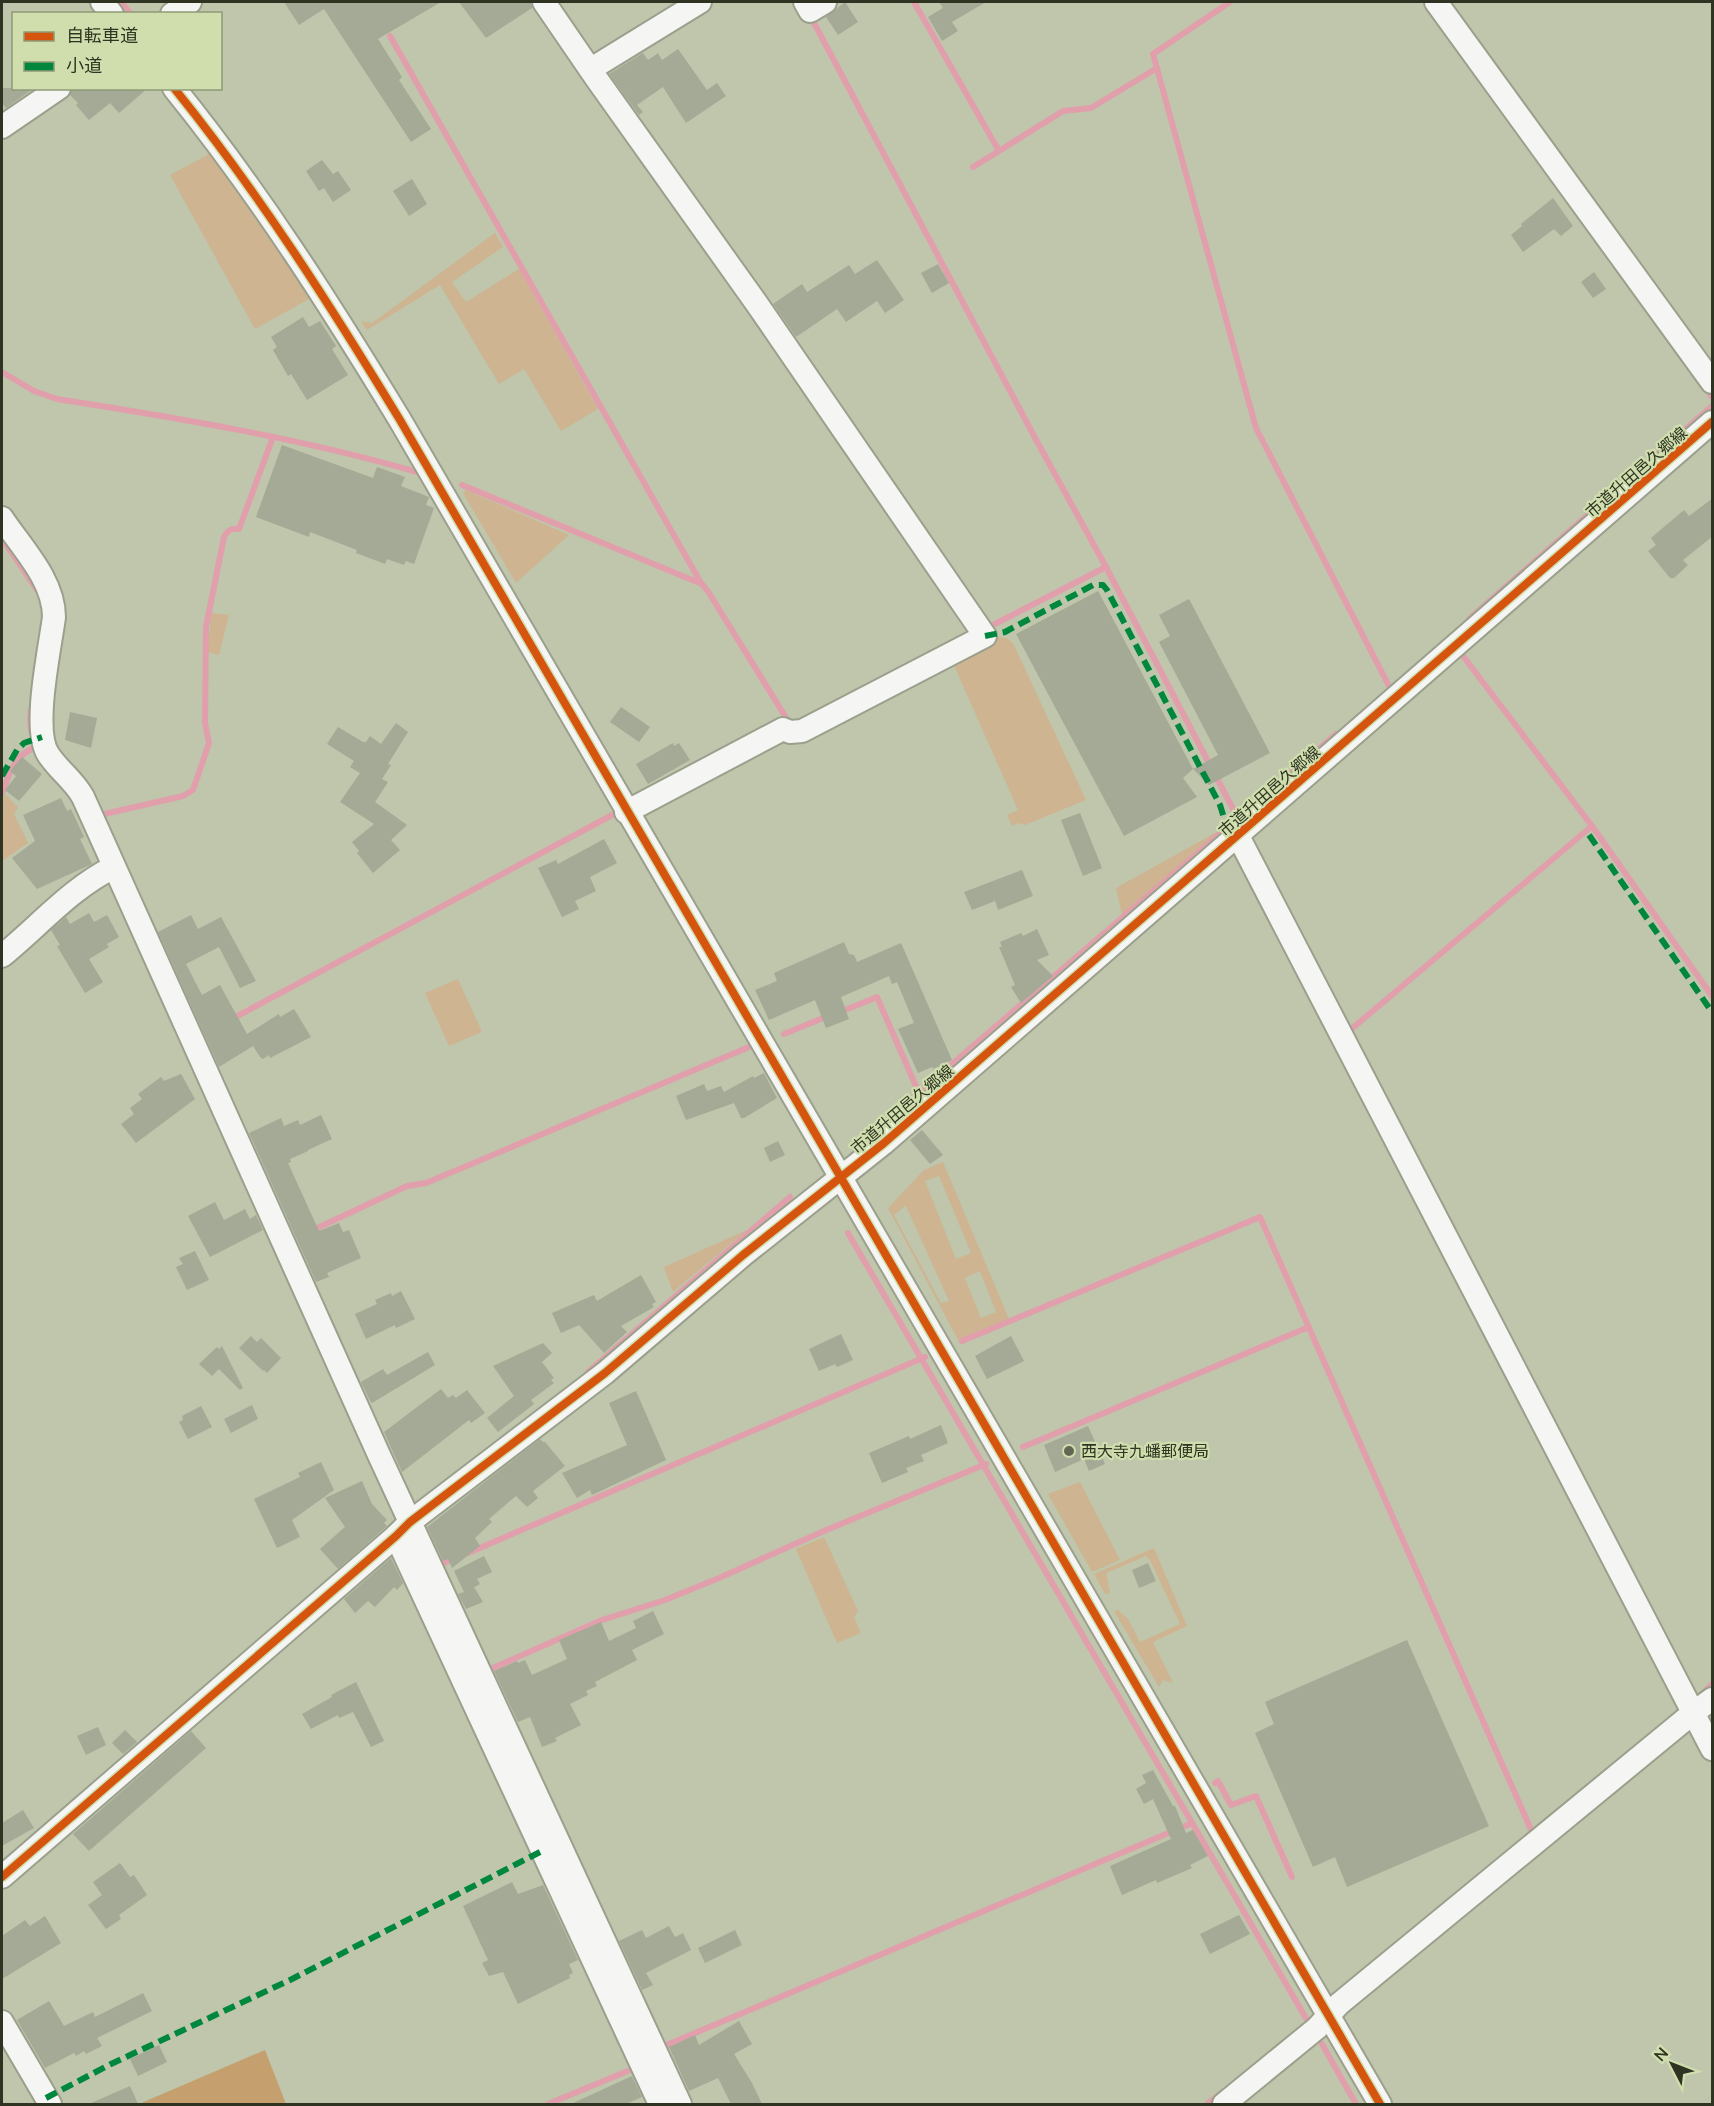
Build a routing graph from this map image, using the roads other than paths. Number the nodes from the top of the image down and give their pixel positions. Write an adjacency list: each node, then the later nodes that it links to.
1 (190, 2): 7 (street)
2 (544, 2): 8 (street)
3 (700, 2): 8 (street)
4 (806, 2): 5 (street)
5 (825, 2)
6 (1436, 2): 12 (street)
7 (175, 12)
8 (591, 69): 15 (street)
9 (56, 90): 11 (street)
10 (176, 90): 15 (street)
11 (2, 127)
12 (1713, 382)
13 (1713, 422): 16 (street, 市道升田邑久郷線)
14 (2, 518): 17 (street)
15 (626, 812): 19 (street)
16 (1242, 832): 19 (street, 市道升田邑久郷線); 21 (street)
17 (107, 870): 18 (street); 20 (street)
18 (2, 956)
19 (841, 1177): 20 (street, 市道升田邑久郷線); 24 (street)
20 (403, 1529): 23 (street, 市道升田邑久郷線); 27 (street); 28 (street)
21 (1698, 1706): 22 (street); 24 (street)
22 (1713, 1749)
23 (2, 1877)
24 (1328, 2016): 29 (street); 30 (street)
25 (2, 2022): 26 (street)
26 (50, 2104)
27 (660, 2104)
28 (680, 2104)
29 (1224, 2104)
30 (1380, 2104)

